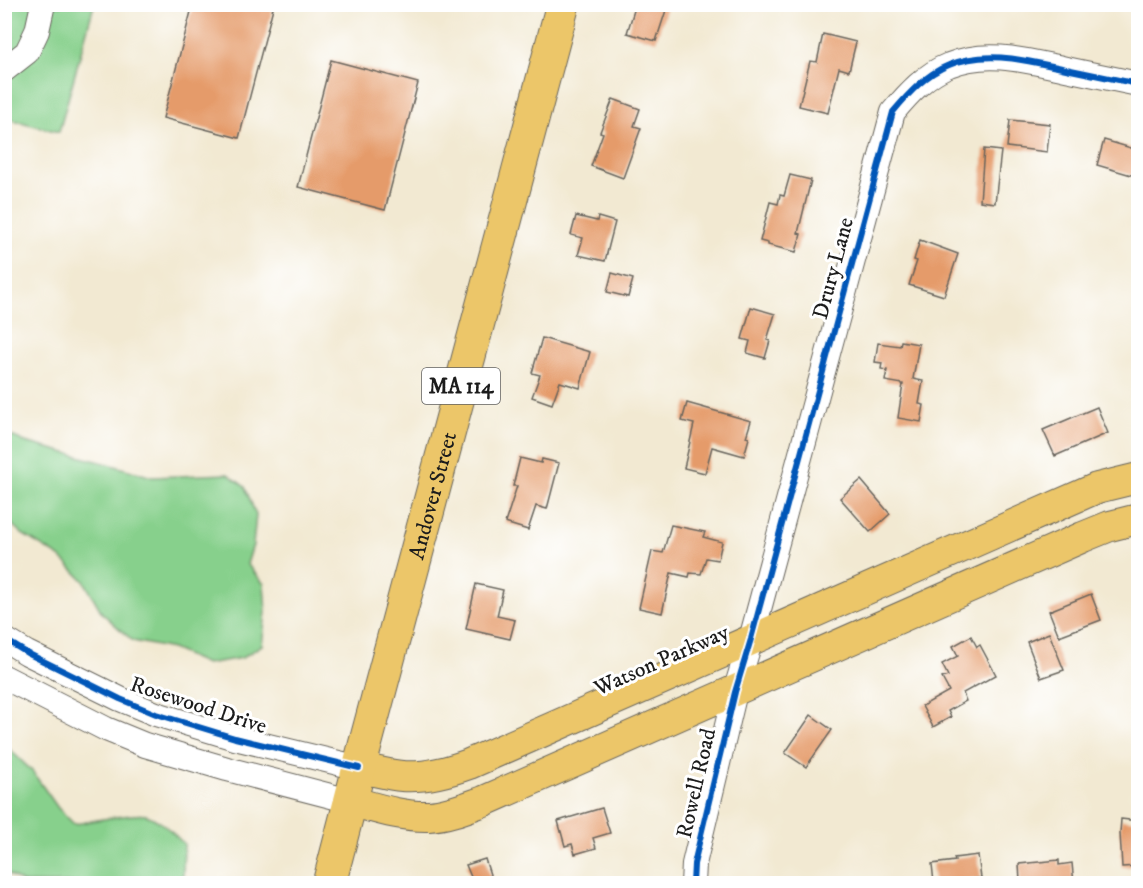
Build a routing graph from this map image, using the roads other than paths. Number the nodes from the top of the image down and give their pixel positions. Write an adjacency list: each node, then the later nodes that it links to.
1 (43, 4): 3 (street)
2 (563, 4): 11 (highway, Andover Street / MA 114)
3 (4, 70)
4 (1137, 78): 8 (street, Drury Lane)
5 (1138, 478): 8 (main road, Watson Parkway)
6 (1138, 519): 10 (main road)
7 (4, 639): 11 (street, Rosewood Drive)
8 (751, 639): 10 (street, Drury Lane); 11 (main road, Watson Parkway)
9 (4, 677): 12 (street)
10 (735, 692): 12 (main road); 14 (street, Rowell Road)
11 (359, 768): 12 (highway, Andover Street / MA 114)
12 (350, 801): 13 (highway, Andover Street / MA 114)
13 (329, 884)
14 (693, 884)

